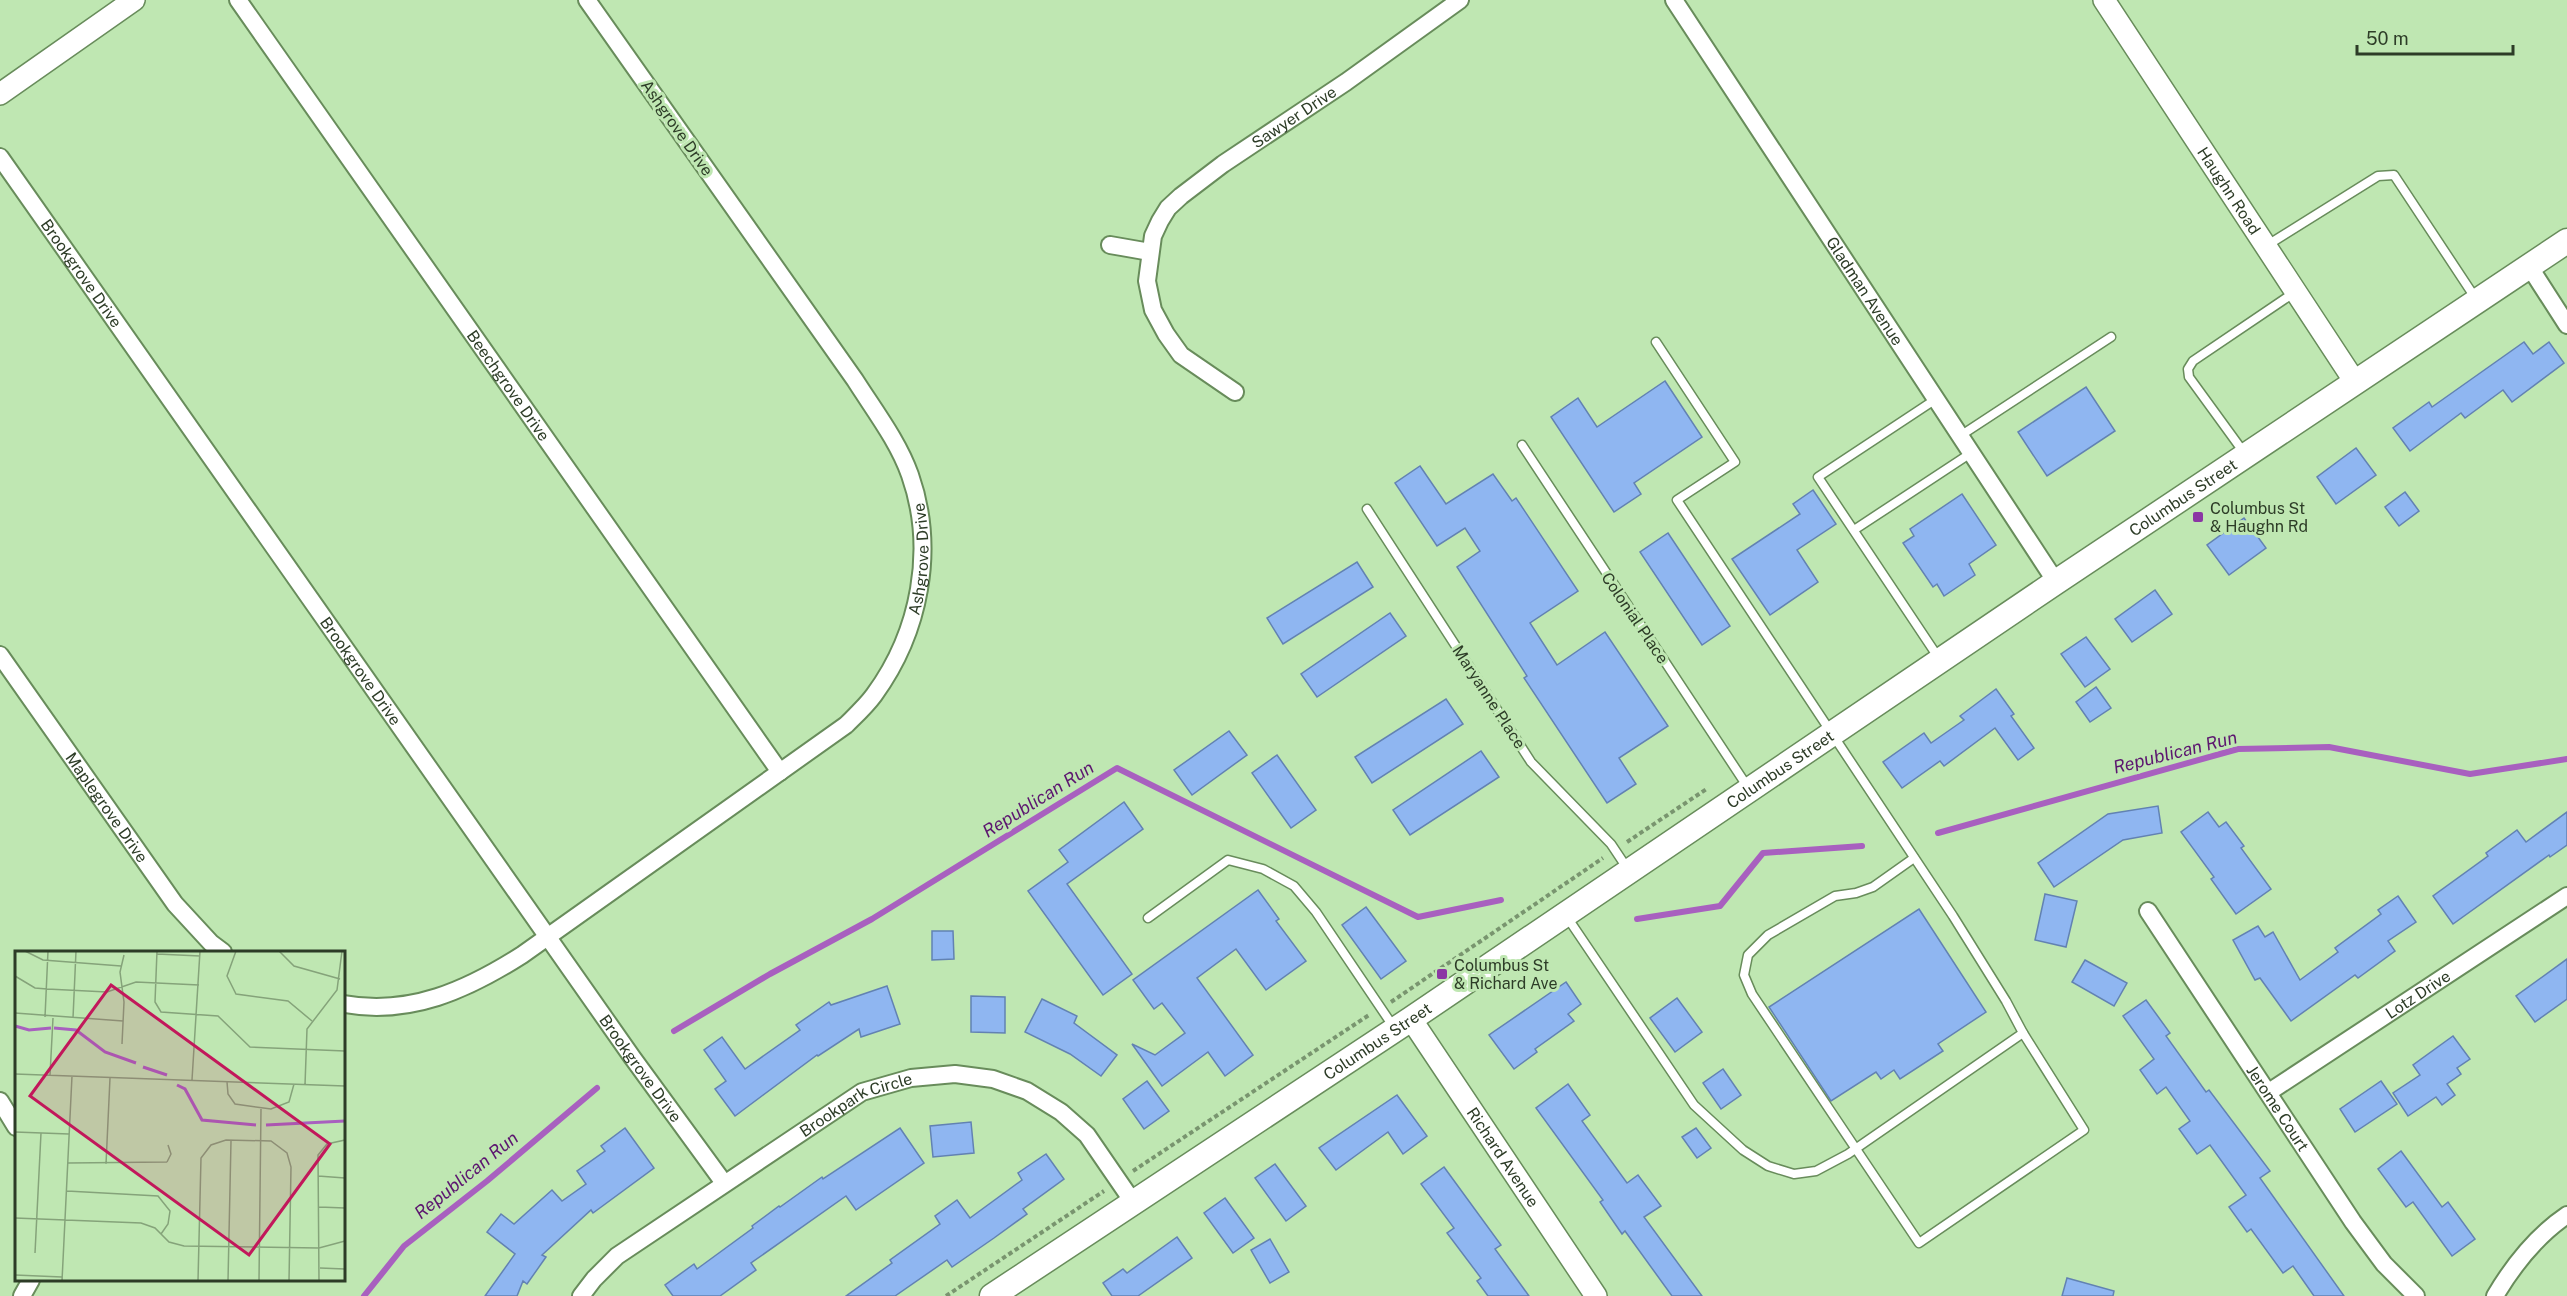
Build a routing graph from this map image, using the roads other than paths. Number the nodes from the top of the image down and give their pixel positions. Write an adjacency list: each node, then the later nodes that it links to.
1 (134, 0): 7 (street)
2 (238, 0): 32 (street, Beechgrove Drive)
3 (587, 0): 32 (street, Ashgrove Drive)
4 (1460, 0): 12 (street, Sawyer Drive)
5 (1674, 0): 21 (street, Gladman Avenue)
6 (2104, 0): 11 (street, Haughn Road)
7 (0, 94)
8 (0, 157): 40 (street, Brookgrove Drive)
9 (2567, 241): 13 (main road, Columbus Street)
10 (1110, 245): 12 (street)
11 (2266, 247): 14 (street, Haughn Road); 15 (lane)
12 (1150, 252): 20 (street, Sawyer Drive)
13 (2529, 266): 15 (main road, Columbus Street); 16 (street)
14 (2295, 291): 19 (street, Haughn Road); 25 (lane)
15 (2477, 301): 19 (main road, Columbus Street)
16 (2567, 325)
17 (2111, 338): 22 (lane)
18 (1656, 342): 31 (lane)
19 (2355, 382): 25 (main road, Columbus Street)
20 (1235, 392)
21 (1936, 399): 22 (street, Gladman Avenue); 27 (lane)
22 (1960, 436): 24 (street, Gladman Avenue)
23 (1522, 445): 33 (lane, Colonial Place)
24 (1971, 453): 27 (lane); 28 (street, Gladman Avenue)
25 (2246, 455): 28 (main road, Columbus Street)
26 (1367, 508): 35 (lane, Maryanne Place)
27 (1854, 530): 30 (lane)
28 (2055, 582): 30 (main road, Columbus Street)
29 (0, 655): 41 (street, Maplegrove Drive)
30 (1941, 660): 31 (main road, Columbus Street)
31 (1833, 734): 33 (main road, Columbus Street); 34 (lane)
32 (780, 772): 40 (street, Ashgrove Drive)
33 (1750, 790): 35 (main road, Columbus Street)
34 (1914, 858): 44 (lane); 48 (lane)
35 (1629, 871): 38 (main road, Columbus Street)
36 (2567, 896): 45 (street, Lotz Drive)
37 (2148, 911): 45 (street, Jerome Court)
38 (1565, 914): 43 (main road, Columbus Street); 48 (lane)
39 (1148, 918): 43 (lane)
40 (548, 936): 42 (street); 49 (street, Brookgrove Drive)
41 (222, 951)
42 (345, 1005)
43 (1403, 1024): 50 (main road, Columbus Street); 56 (street, Richard Avenue)
44 (2023, 1033): 48 (lane); 48 (lane)
45 (2269, 1092): 57 (street, Jerome Court)
46 (0, 1101): 47 (street)
47 (15, 1125)
48 (1854, 1149)
49 (724, 1182): 50 (street, Brookpark Circle); 54 (street, Brookpark Circle)
50 (1133, 1202): 55 (main road, Columbus Street)
51 (2560, 1220): 58 (street)
52 (30, 1281): 53 (street)
53 (22, 1296)
54 (581, 1296)
55 (992, 1296)
56 (1596, 1296)
57 (2416, 1296)
58 (2495, 1296)

